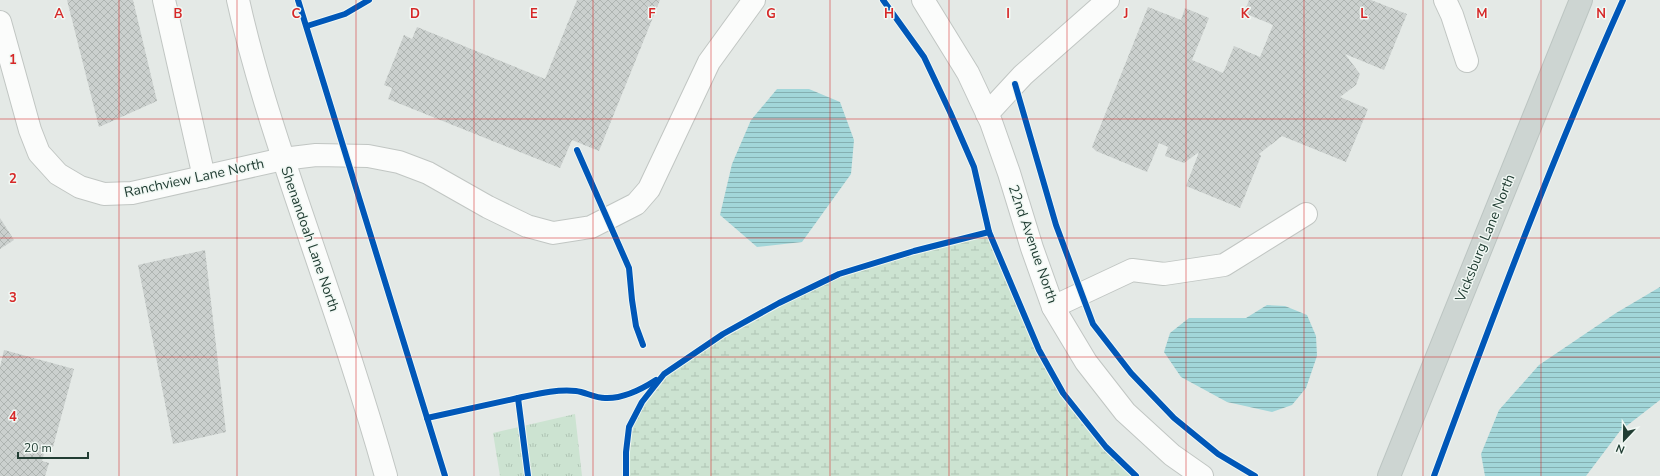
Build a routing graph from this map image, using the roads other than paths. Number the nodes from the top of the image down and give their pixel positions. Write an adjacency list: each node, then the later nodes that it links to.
1 (164, 0): 12 (street)
2 (238, 0): 11 (street, Shenandoah Lane North)
3 (754, 0): 11 (street, Ranchview Lane North)
4 (923, 0): 10 (street, 22nd Avenue North)
5 (1108, 0): 10 (street)
6 (1445, 0): 9 (street)
7 (1581, 0): 17 (main road, Vicksburg Lane North)
8 (0, 22): 12 (street, Ranchview Lane North)
9 (1467, 61)
10 (987, 114): 14 (street, 22nd Avenue North)
11 (283, 159): 12 (street, Ranchview Lane North); 15 (street, Shenandoah Lane North)
12 (204, 177)
13 (1306, 214): 14 (street)
14 (1053, 307): 16 (street, 22nd Avenue North)
15 (386, 476)
16 (1202, 476)
17 (1389, 476)

